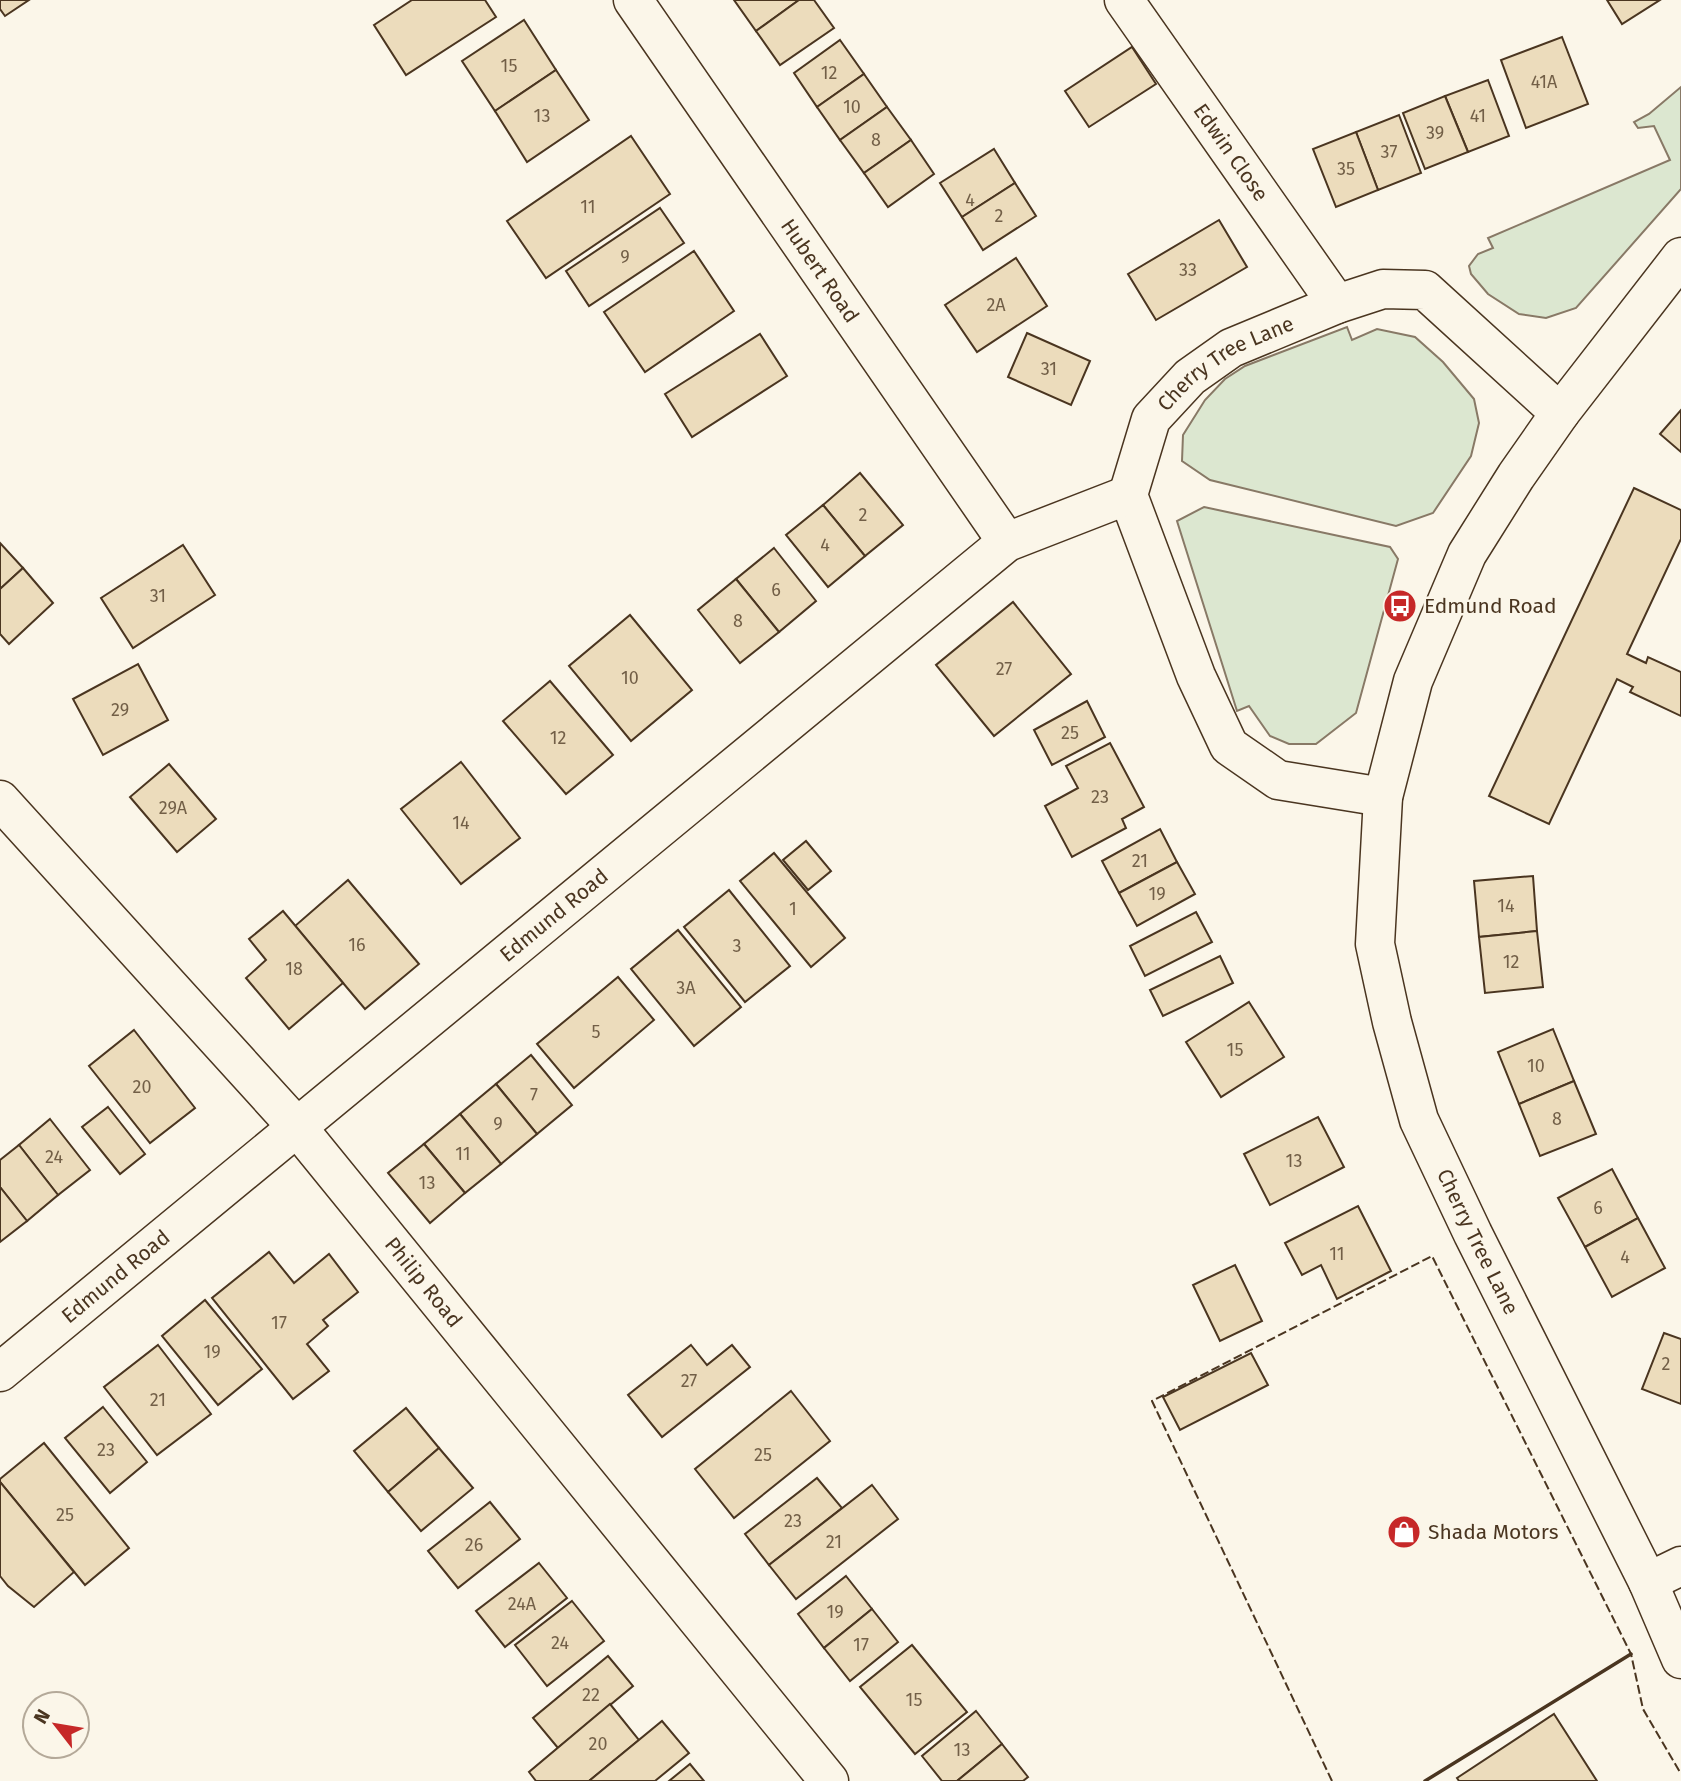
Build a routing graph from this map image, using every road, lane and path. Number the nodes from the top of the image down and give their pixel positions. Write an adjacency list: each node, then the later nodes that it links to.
1 (633, 0): 7 (street, Hubert Road)
2 (1124, 0): 4 (street, Edwin Close)
3 (1681, 257): 5 (street, Cherry Tree Lane)
4 (1337, 304): 5 (street, Cherry Tree Lane); 6 (street, Cherry Tree Lane)
5 (1560, 413): 8 (street, Cherry Tree Lane)
6 (1128, 495): 7 (street, Edmund Road); 8 (street)
7 (1007, 542): 10 (street, Edmund Road)
8 (1383, 797): 12 (street, Cherry Tree Lane)
9 (0, 800): 10 (street, Philip Road)
10 (298, 1127): 11 (street, Edmund Road); 14 (street, Philip Road)
11 (0, 1372)
12 (1665, 1574): 13 (street, Cherry Tree Lane)
13 (1681, 1659)
14 (829, 1781)

